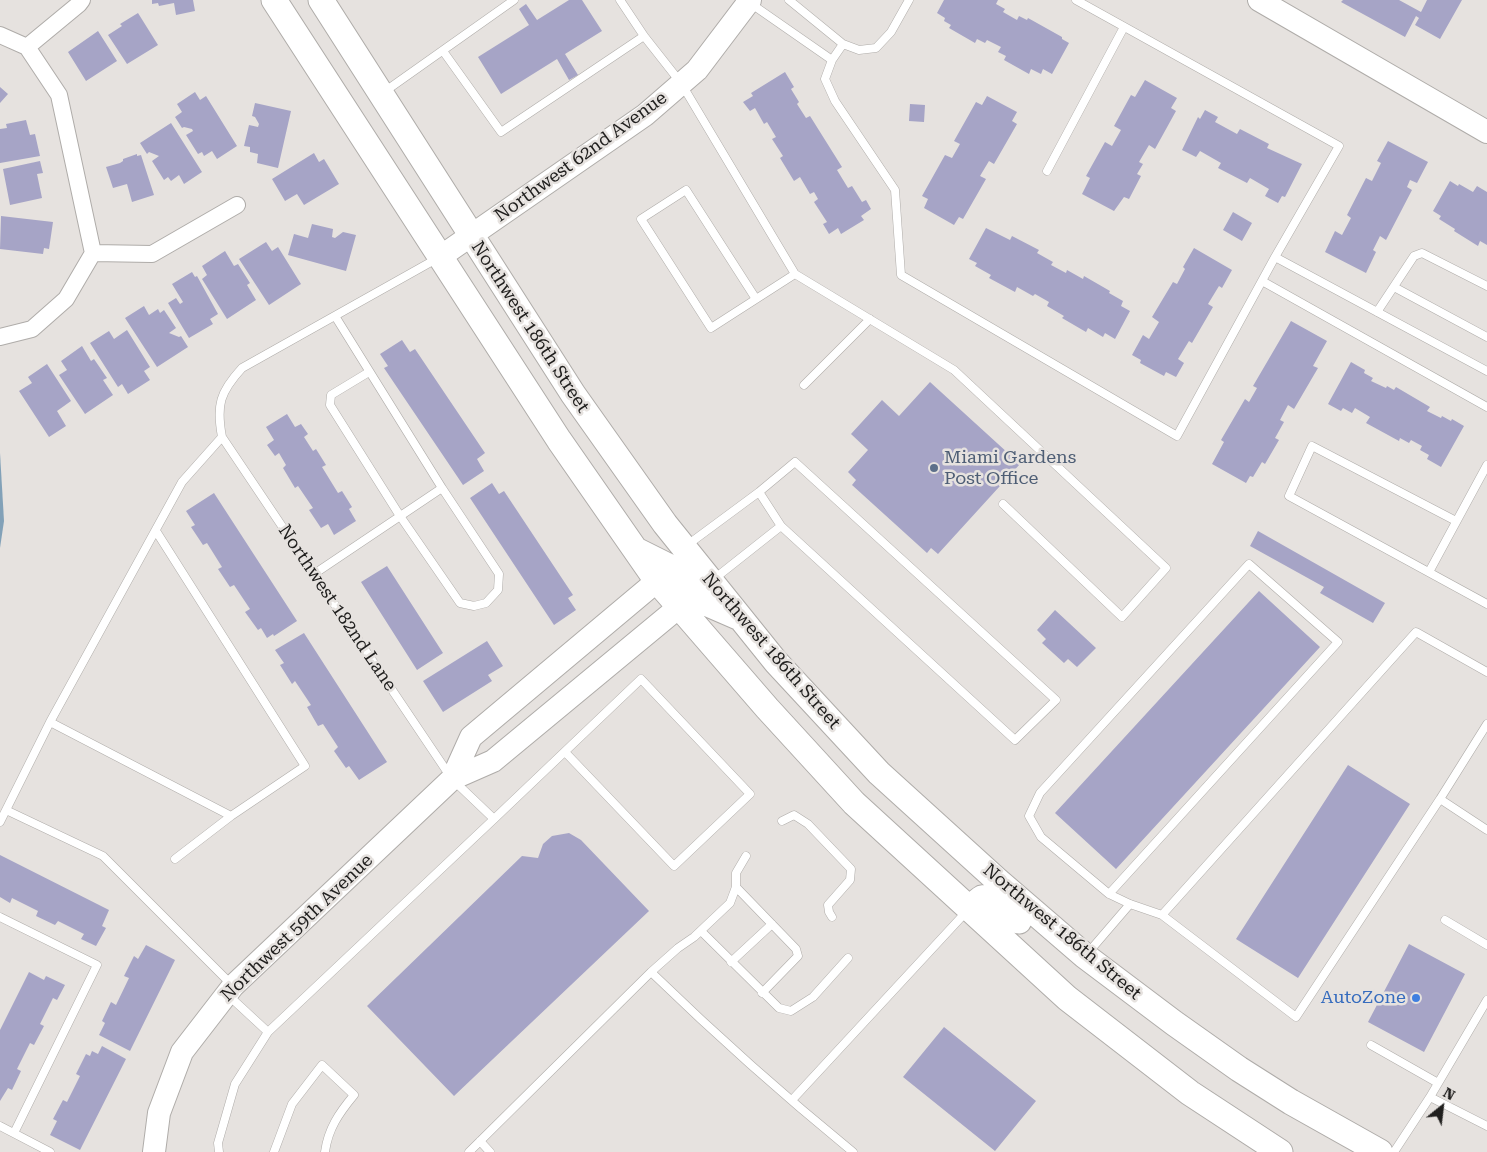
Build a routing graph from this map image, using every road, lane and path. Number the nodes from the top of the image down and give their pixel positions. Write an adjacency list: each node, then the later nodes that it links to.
1 (82, 0): 15 (street)
2 (274, 0): 25 (main road)
3 (321, 0): 19 (main road, Northwest 186th Street)
4 (514, 0): 16 (lane)
5 (620, 0): 13 (lane)
6 (788, 0): 14 (lane)
7 (909, 0): 14 (lane)
8 (1076, 0): 11 (lane)
9 (1259, 0): 20 (street)
10 (749, 1): 17 (lane); 18 (street, Northwest 62nd Avenue)
11 (1124, 26): 21 (lane); 26 (lane)
12 (0, 34): 15 (street)
13 (644, 36): 16 (lane); 18 (lane)
14 (844, 44): 17 (lane)
15 (27, 47): 24 (street)
16 (443, 50): 19 (lane)
17 (832, 60): 28 (lane)
18 (681, 83): 23 (street, Northwest 62nd Avenue); 27 (lane)
19 (381, 94): 23 (main road, Northwest 186th Street)
20 (1487, 132)
21 (1046, 171)
22 (237, 205): 24 (street)
23 (470, 235): 25 (street, Northwest 62nd Avenue); 50 (main road, Northwest 186th Street)
24 (93, 253): 35 (street)
25 (440, 256): 33 (lane); 51 (main road)
26 (1275, 257): 28 (lane); 32 (lane)
27 (795, 274): 31 (lane); 34 (lane)
28 (1262, 281): 40 (lane)
29 (1487, 286): 30 (lane)
30 (1394, 287): 32 (lane); 36 (lane)
31 (756, 299): 31 (lane)
32 (1377, 312): 37 (lane)
33 (335, 316): 38 (lane); 41 (lane)
34 (870, 319): 39 (lane); 45 (lane)
35 (0, 336)
36 (1487, 337)
37 (1487, 370)
38 (369, 372): 43 (lane); 46 (lane)
39 (804, 385)
40 (1487, 406)
41 (222, 437): 49 (lane); 53 (lane, Northwest 182nd Lane)
42 (1487, 465): 47 (lane)
43 (442, 488): 46 (lane); 46 (lane)
44 (759, 492): 48 (lane); 48 (lane); 50 (lane)
45 (1003, 504)
46 (400, 516): 53 (lane)
47 (1456, 521): 52 (lane); 52 (lane)
48 (781, 526): 54 (lane)
49 (156, 531): 60 (lane); 66 (lane)
50 (684, 548): 54 (main road, Northwest 186th Street)
51 (634, 549): 54 (main road); 55 (main road)
52 (1429, 572): 56 (lane)
53 (314, 574): 63 (lane, Northwest 182nd Lane)
54 (711, 581): 58 (main road, Northwest 186th Street)
55 (656, 582): 57 (main road); 58 (main road); 63 (street, Northwest 59th Avenue)
56 (1487, 604)
57 (679, 607): 63 (street, Northwest 59th Avenue); 76 (main road)
58 (740, 618): 84 (main road, Northwest 186th Street)
59 (1487, 672): 77 (lane)
60 (50, 722): 65 (lane); 66 (lane)
61 (1487, 724): 64 (lane)
62 (565, 752): 62 (lane); 67 (lane)
63 (452, 779): 67 (lane, Northwest 182nd Lane); 88 (street, Northwest 59th Avenue)
64 (1440, 799): 70 (lane); 77 (lane)
65 (6, 810): 69 (lane); 88 (lane)
66 (231, 816): 72 (lane)
67 (494, 819): 92 (lane)
68 (782, 821): 79 (lane)
69 (0, 822)
70 (1487, 830)
71 (746, 856): 73 (lane)
72 (175, 859)
73 (736, 887): 81 (lane); 82 (lane)
74 (1110, 894): 74 (lane); 75 (lane)
75 (1130, 904): 77 (lane); 84 (lane)
76 (970, 908): 91 (main road); 96 (lane); 109 (main road)
77 (1162, 915)
78 (0, 917): 99 (lane)
79 (832, 917)
80 (1445, 920): 83 (lane)
81 (772, 924): 86 (lane); 89 (lane)
82 (700, 931): 86 (lane); 87 (lane)
83 (1487, 945)
84 (1085, 956): 91 (main road, Northwest 186th Street)
85 (848, 958): 89 (lane)
86 (731, 962): 89 (lane)
87 (651, 972): 96 (lane); 100 (lane)
88 (230, 990): 92 (lane); 102 (street, Northwest 59th Avenue)
89 (762, 992)
90 (1487, 1000): 94 (lane)
91 (1174, 1023): 110 (main road, Northwest 186th Street)
92 (268, 1032): 103 (lane)
93 (1371, 1046): 94 (lane)
94 (1438, 1083): 95 (lane)
95 (1430, 1097): 98 (lane); 111 (lane)
96 (792, 1100): 108 (lane)
97 (0, 1126): 99 (lane)
98 (1487, 1126)
99 (14, 1133): 101 (lane)
100 (480, 1141): 106 (lane); 107 (lane)
101 (50, 1152)
102 (154, 1152)
103 (218, 1152)
104 (274, 1152): 105 (lane)
105 (325, 1152)
106 (469, 1152)
107 (490, 1152)
108 (853, 1152)
109 (1280, 1152)
110 (1380, 1152)
111 (1394, 1152)

